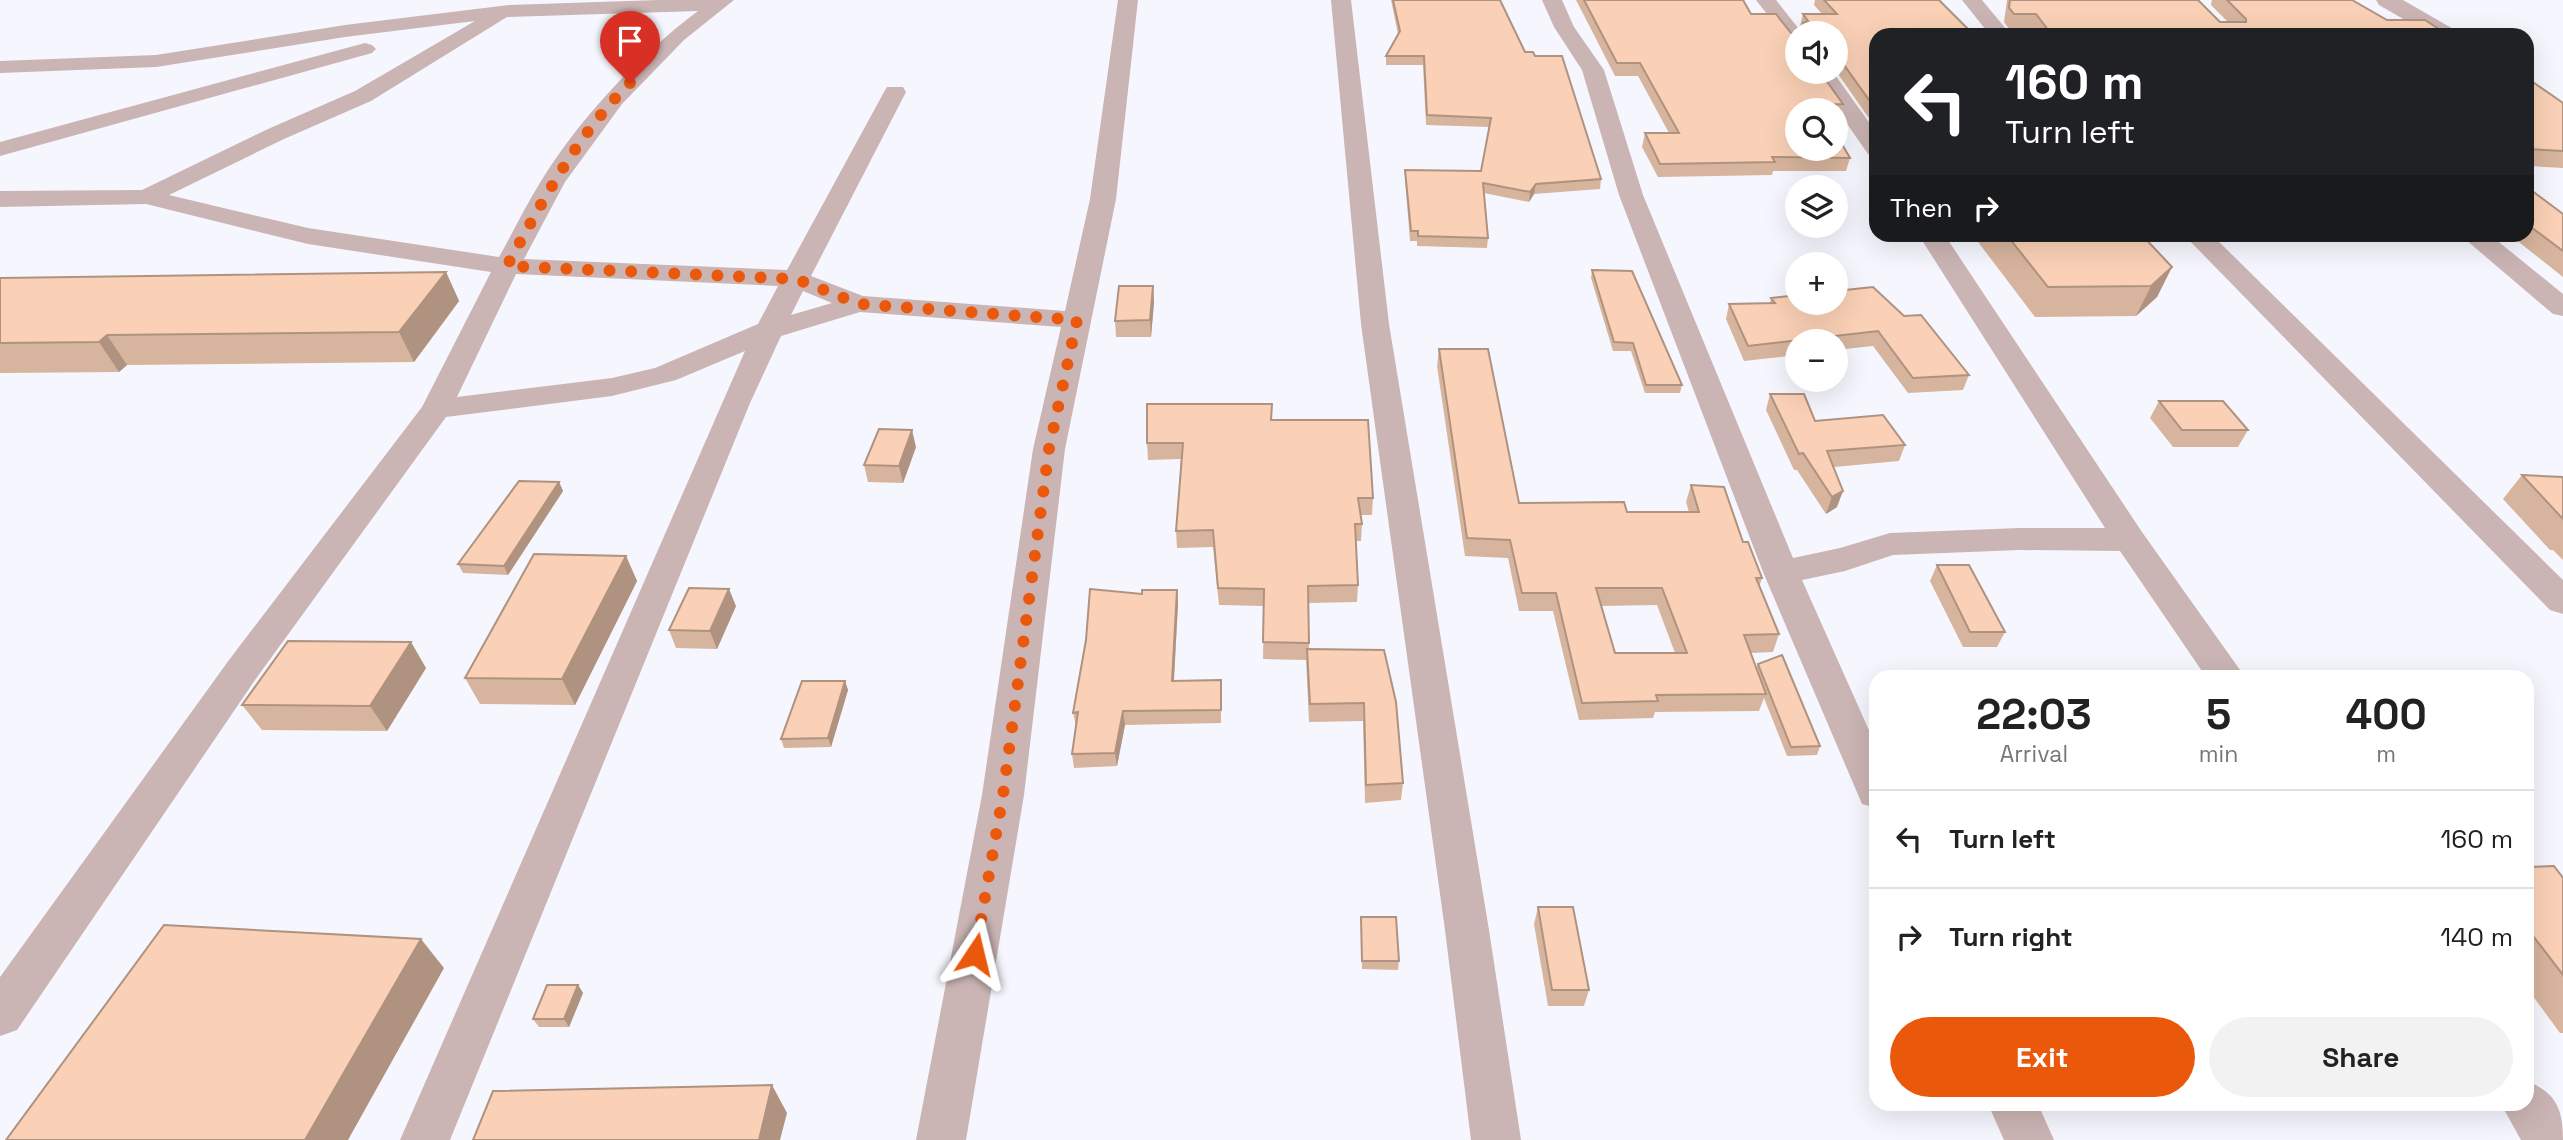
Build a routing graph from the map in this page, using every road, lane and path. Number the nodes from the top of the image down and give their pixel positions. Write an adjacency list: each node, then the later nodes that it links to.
1 (591, 0): 10 (street)
2 (1128, 0): 29 (street)
3 (1341, 0): 42 (street)
4 (1552, 0): 33 (street)
5 (1766, 0): 11 (street)
6 (1972, 0): 13 (street)
7 (2387, 0): 14 (street)
8 (719, 1): 10 (street); 25 (street)
9 (516, 5): 10 (street); 12 (street); 15 (street)
10 (564, 8)
11 (1785, 25)
12 (481, 27): 19 (street); 20 (street)
13 (1995, 28)
14 (2435, 28)
15 (0, 67)
16 (1831, 84): 18 (street)
17 (895, 92): 26 (street)
18 (1869, 138)
19 (0, 149)
20 (146, 197): 21 (street); 25 (street)
21 (0, 199)
22 (1936, 242): 32 (street)
23 (2204, 242): 34 (street)
24 (2482, 242): 28 (street)
25 (507, 266): 26 (street); 31 (street)
26 (796, 279): 27 (street); 30 (street)
27 (859, 304): 29 (street); 30 (street)
28 (2563, 308)
29 (1077, 320): 41 (street)
30 (769, 330): 31 (street); 40 (street)
31 (436, 409): 37 (street)
32 (2130, 540): 33 (street); 35 (street)
33 (1781, 572): 36 (street)
34 (2563, 601)
35 (2221, 670)
36 (1869, 776)
37 (0, 1015)
38 (2016, 1111): 43 (street)
39 (2531, 1111): 44 (street)
40 (425, 1140)
41 (942, 1140)
42 (1496, 1140)
43 (2029, 1140)
44 (2551, 1140)

